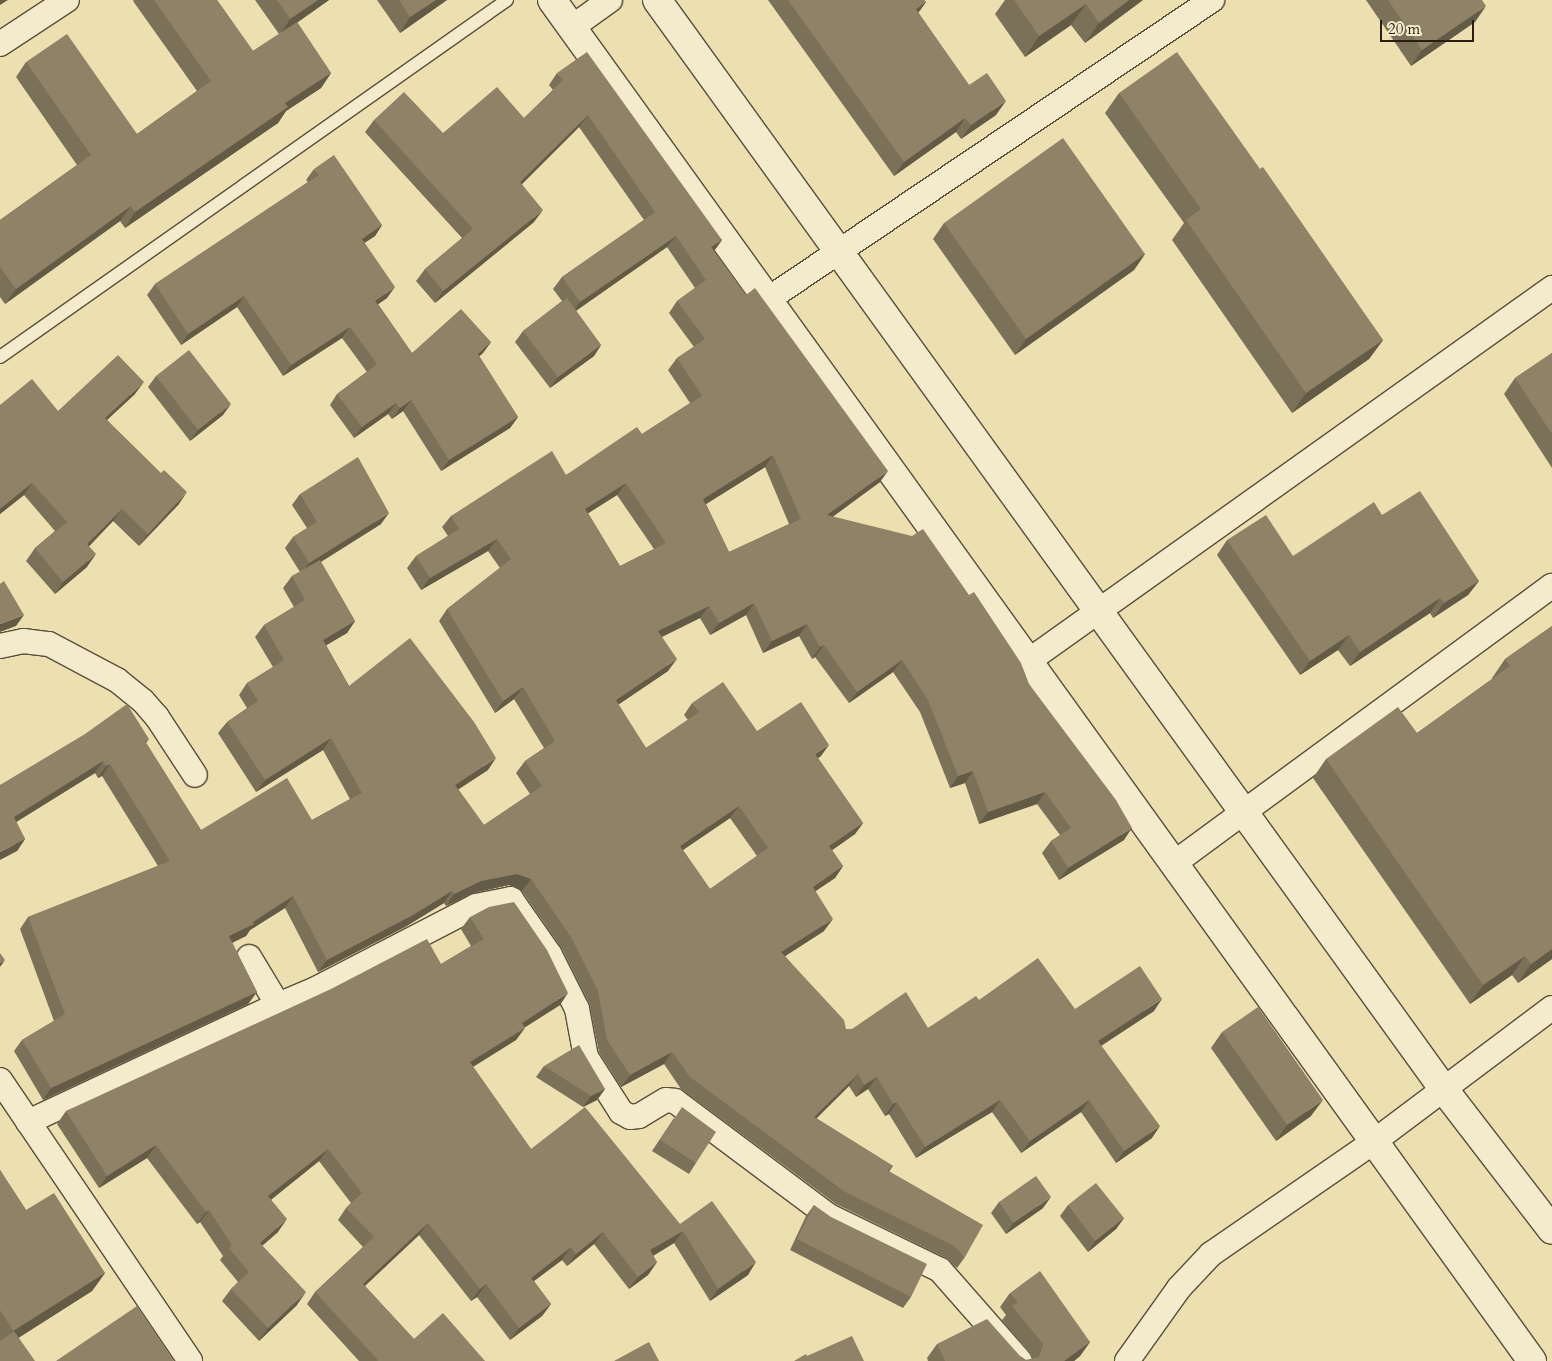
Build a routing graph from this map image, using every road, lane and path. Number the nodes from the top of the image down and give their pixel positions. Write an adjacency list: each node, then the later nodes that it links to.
1 (68, 0): 8 (street)
2 (507, 0): 12 (lane)
3 (552, 0): 7 (street)
4 (610, 0): 7 (street)
5 (657, 0): 9 (street)
6 (1212, 0): 9 (street)
7 (571, 28): 11 (street)
8 (0, 44)
9 (840, 254): 11 (street); 14 (street)
10 (1552, 288): 14 (street)
11 (767, 300): 16 (street)
12 (0, 357)
13 (1552, 586): 18 (street)
14 (1098, 610): 16 (street); 18 (street)
15 (0, 646): 17 (street)
16 (1027, 662): 19 (street)
17 (194, 774)
18 (1243, 811): 19 (street); 24 (street)
19 (1173, 864): 26 (street)
20 (249, 957): 21 (street)
21 (278, 1005): 25 (street); 29 (street)
22 (1552, 1008): 24 (street)
23 (0, 1080): 25 (street)
24 (1442, 1087): 26 (street); 27 (street)
25 (28, 1122): 28 (street)
26 (1376, 1140): 30 (street); 31 (street)
27 (1552, 1230)
28 (190, 1361)
29 (1020, 1361)
30 (1127, 1361)
31 (1532, 1361)

